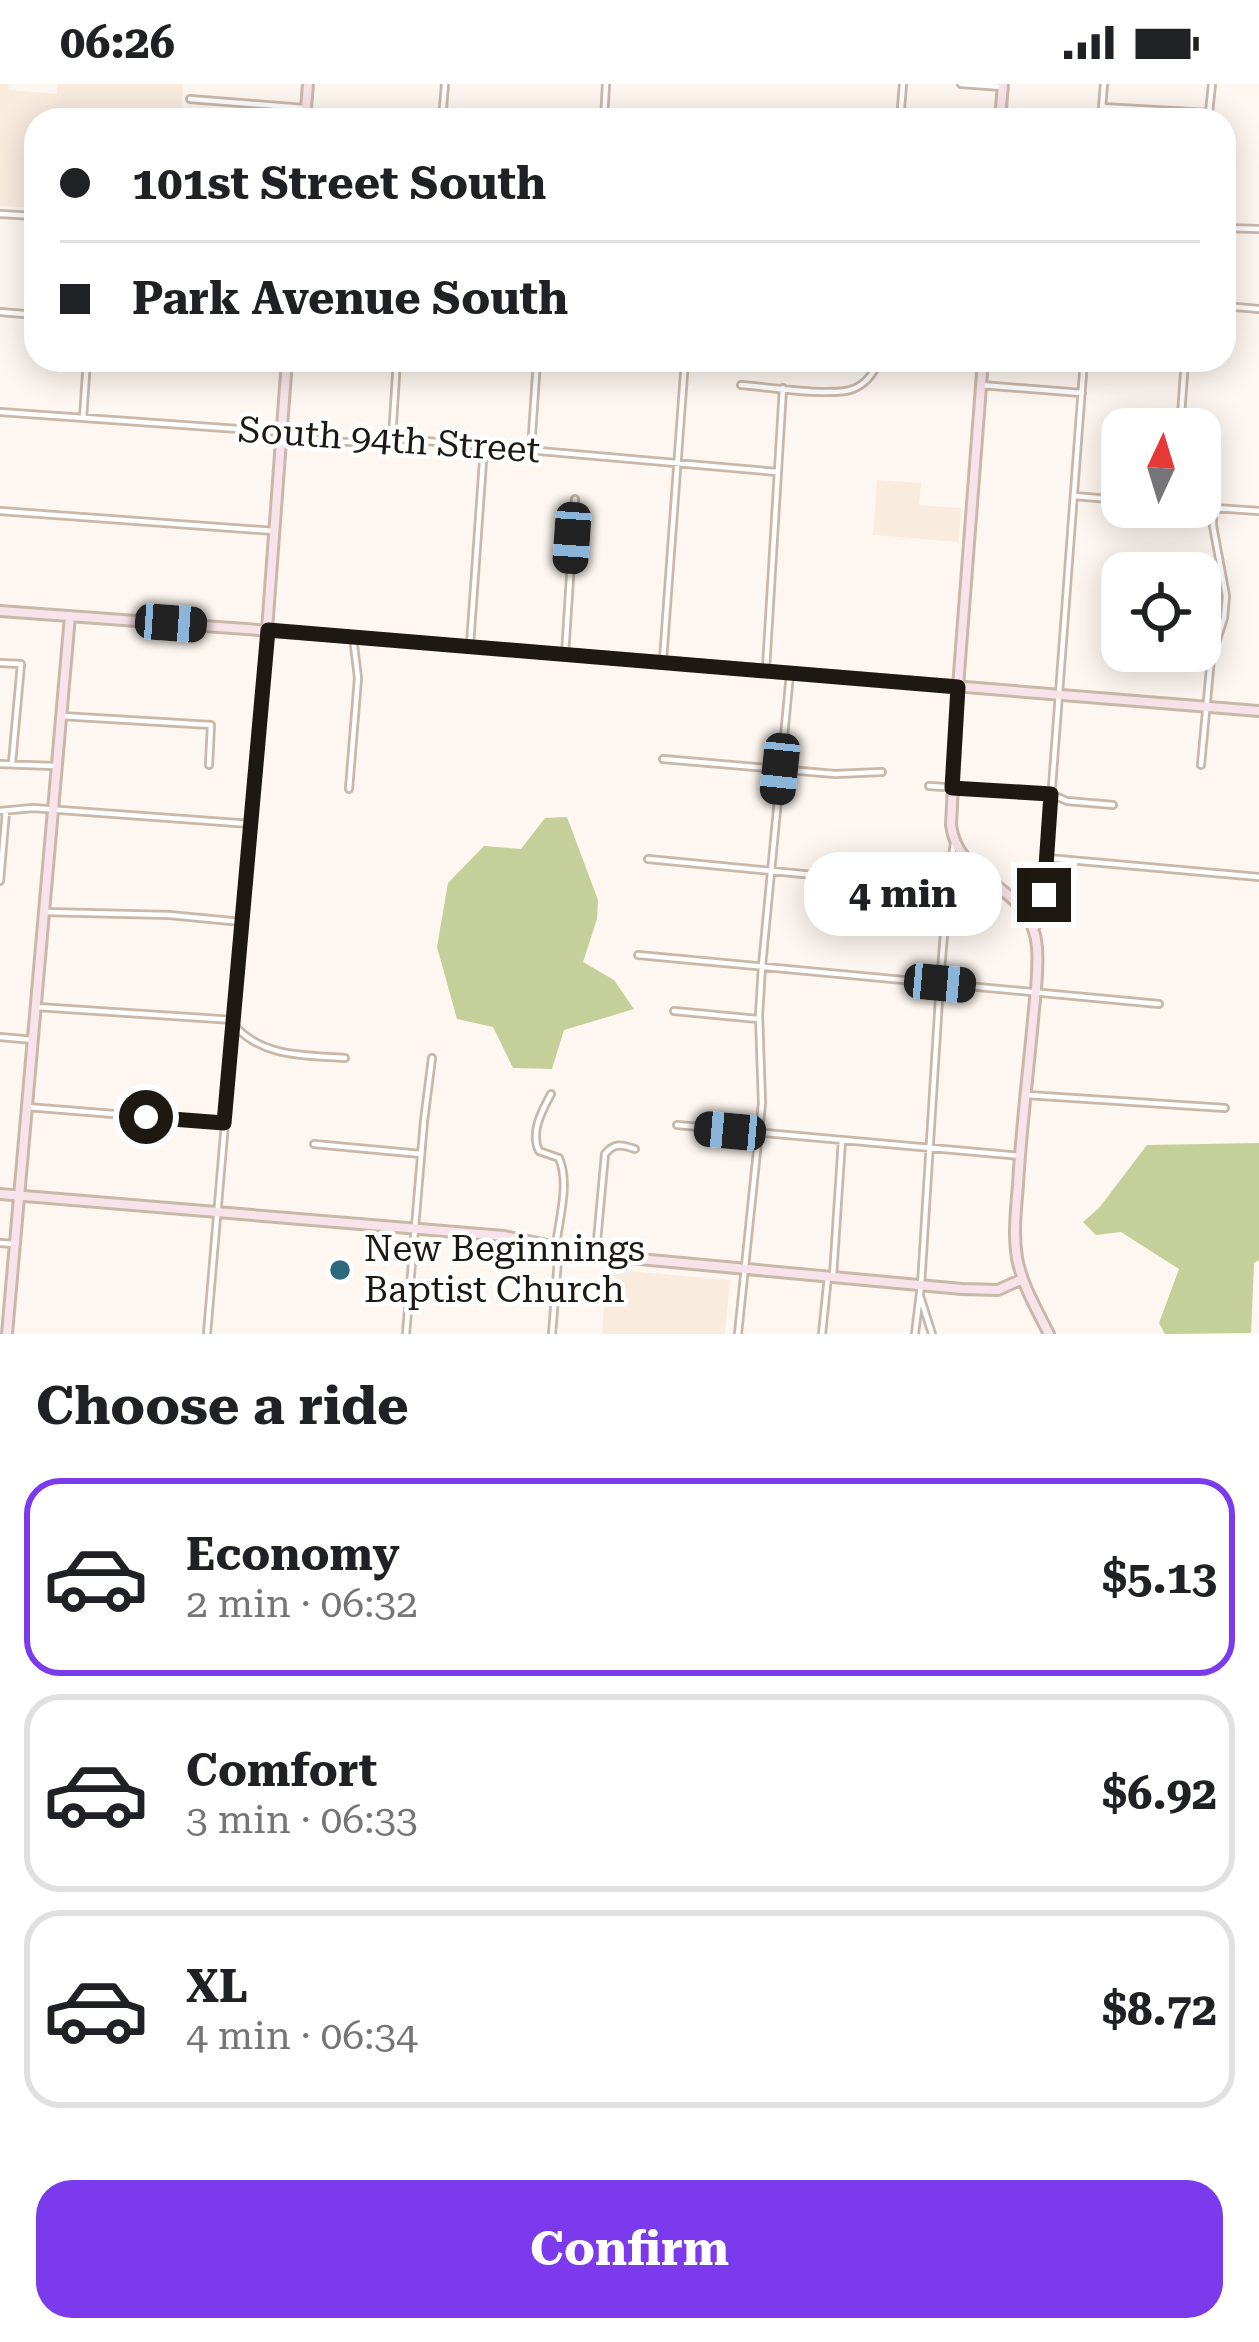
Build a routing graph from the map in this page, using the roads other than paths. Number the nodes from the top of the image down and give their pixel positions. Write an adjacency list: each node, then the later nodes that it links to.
1 (308, 84): 7 (main road)
2 (961, 84): 4 (street)
3 (1104, 84): 6 (street)
4 (1003, 86)
5 (190, 99): 7 (street)
6 (1102, 106): 8 (street)
7 (306, 108)
8 (1128, 108)
9 (86, 372): 24 (street)
10 (286, 372): 25 (main road)
11 (396, 372): 26 (street)
12 (536, 372): 28 (street)
13 (684, 372): 29 (street)
14 (873, 372): 20 (street)
15 (982, 372): 19 (main road)
16 (1083, 372): 21 (street)
17 (1184, 372): 22 (street)
18 (741, 385): 20 (street)
19 (981, 385): 21 (street); 49 (main road)
20 (782, 388): 30 (street)
21 (1082, 393): 31 (street)
22 (1182, 408)
23 (0, 412): 24 (street, South 94th Street)
24 (83, 418): 25 (street, South 94th Street)
25 (282, 432): 26 (street, South 94th Street); 38 (main road)
26 (392, 438): 27 (street, South 94th Street)
27 (484, 447): 28 (street, South 94th Street); 43 (street)
28 (531, 451): 29 (street, South 94th Street)
29 (678, 463): 30 (street, South 94th Street); 46 (street)
30 (777, 472): 47 (street)
31 (1074, 496): 32 (street); 50 (street)
32 (1101, 498)
33 (575, 499): 44 (street)
34 (1221, 509): 36 (street)
35 (0, 511): 38 (street)
36 (1259, 512)
37 (1213, 528): 51 (street)
38 (274, 531): 41 (main road)
39 (0, 611): 40 (main road)
40 (70, 616): 41 (main road); 53 (main road)
41 (268, 630): 42 (main road); 69 (street)
42 (353, 637): 43 (main road); 64 (street)
43 (470, 646): 44 (main road)
44 (565, 655): 46 (main road)
45 (0, 663): 55 (street)
46 (663, 663): 47 (main road)
47 (766, 672): 48 (main road)
48 (790, 674): 49 (main road); 60 (street)
49 (958, 687): 50 (main road); 63 (main road)
50 (1060, 695): 51 (main road); 65 (street)
51 (1205, 706): 52 (main road); 58 (street)
52 (1259, 711)
53 (62, 716): 57 (street); 59 (main road)
54 (663, 759): 60 (street)
55 (12, 763): 56 (street); 59 (street)
56 (0, 764)
57 (209, 765)
58 (1202, 765)
59 (57, 766): 68 (main road)
60 (780, 769): 61 (street); 73 (street)
61 (882, 772)
62 (928, 785): 63 (street)
63 (952, 788): 65 (street); 70 (main road)
64 (349, 789)
65 (1051, 794): 66 (street); 71 (street)
66 (1113, 805)
67 (3, 811): 68 (street); 75 (street)
68 (53, 811): 69 (street); 77 (main road)
69 (251, 824): 78 (street)
70 (955, 843): 76 (street); 79 (main road)
71 (1047, 858): 74 (street); 79 (street)
72 (648, 860): 73 (street)
73 (769, 869): 76 (street); 81 (street)
74 (1259, 877)
75 (0, 881)
76 (947, 888): 82 (street)
77 (45, 912): 78 (street); 85 (main road)
78 (242, 922): 88 (street)
79 (1034, 930): 83 (main road)
80 (638, 955): 81 (street)
81 (762, 966): 82 (street); 87 (street)
82 (940, 983): 83 (street); 103 (street)
83 (1035, 991): 84 (street); 94 (main road)
84 (1159, 1004)
85 (37, 1006): 88 (street); 90 (main road)
86 (674, 1011): 87 (street)
87 (759, 1020): 99 (street)
88 (234, 1022): 91 (street); 97 (street)
89 (0, 1036): 90 (street)
90 (34, 1040): 95 (main road)
91 (345, 1058)
92 (432, 1058): 104 (street)
93 (551, 1094): 112 (street)
94 (1026, 1095): 96 (street); 105 (main road)
95 (27, 1108): 97 (street); 107 (main road)
96 (1225, 1108)
97 (224, 1123): 108 (street)
98 (677, 1125): 99 (street)
99 (759, 1134): 100 (street); 114 (street)
100 (842, 1140): 103 (street); 115 (street)
101 (314, 1144): 104 (street)
102 (635, 1149): 113 (street)
103 (929, 1149): 105 (street); 117 (street)
104 (421, 1154): 109 (street)
105 (1020, 1156): 116 (main road)
106 (0, 1194): 107 (main road)
107 (19, 1196): 108 (main road); 111 (main road)
108 (217, 1214): 109 (main road); 120 (street)
109 (415, 1228): 112 (main road); 121 (street)
110 (0, 1243): 111 (street)
111 (15, 1244): 119 (main road)
112 (558, 1246): 113 (main road); 122 (street)
113 (596, 1255): 114 (main road)
114 (744, 1270): 115 (main road); 123 (street)
115 (831, 1276): 117 (main road); 124 (street)
116 (1022, 1279): 117 (main road); 127 (main road)
117 (921, 1285): 118 (street)
118 (920, 1296): 125 (street); 126 (street)
119 (7, 1334)
120 (207, 1334)
121 (406, 1334)
122 (552, 1334)
123 (738, 1334)
124 (822, 1334)
125 (915, 1334)
126 (932, 1334)
127 (1049, 1334)

